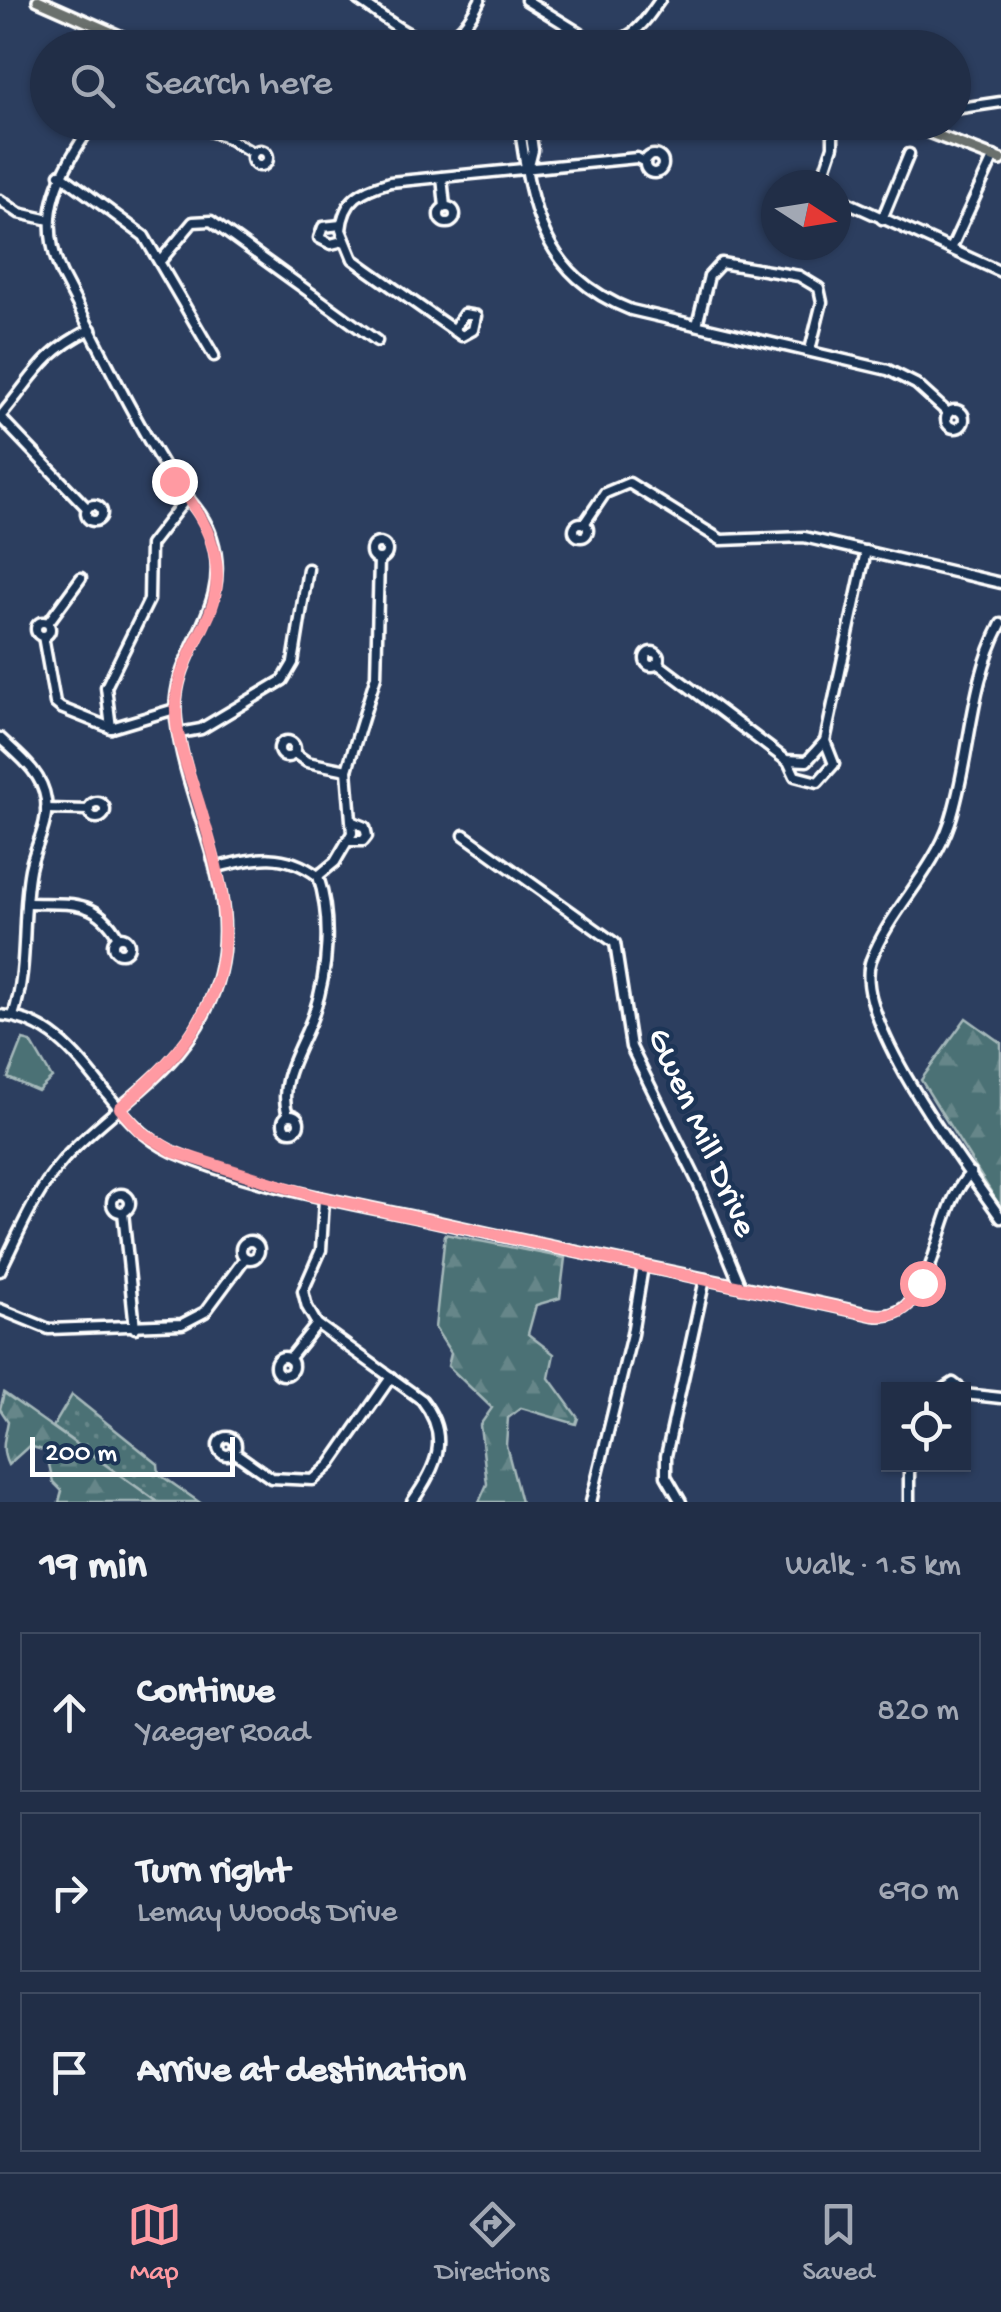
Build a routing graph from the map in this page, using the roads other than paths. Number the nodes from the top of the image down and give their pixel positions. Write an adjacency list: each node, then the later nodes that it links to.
1 (38, 0): 6 (main road)
2 (358, 0): 7 (street)
3 (480, 0): 8 (street)
4 (526, 0): 9 (street)
5 (660, 0): 10 (street)
6 (106, 30)
7 (403, 30)
8 (462, 30)
9 (575, 30)
10 (638, 30)
11 (1001, 102): 12 (street)
12 (971, 106)
13 (82, 140): 25 (street)
14 (231, 140): 19 (street)
15 (523, 140): 23 (street)
16 (532, 140): 23 (street)
17 (833, 140): 24 (street)
18 (950, 140): 21 (main road)
19 (253, 153)
20 (909, 154): 30 (street)
21 (997, 158): 34 (street)
22 (645, 162): 23 (street)
23 (529, 166): 26 (street); 37 (street)
24 (824, 170)
25 (60, 174): 31 (street); 35 (street)
26 (442, 177): 29 (street); 32 (street)
27 (0, 200): 31 (street)
28 (851, 204): 30 (street)
29 (445, 208)
30 (882, 219): 34 (street)
31 (50, 220): 38 (street)
32 (341, 225): 33 (street); 33 (street)
33 (342, 241): 39 (street)
34 (951, 248): 36 (street)
35 (162, 259): 40 (street); 42 (street)
36 (1001, 272)
37 (697, 325): 41 (street); 41 (street)
38 (91, 329): 44 (street); 45 (street)
39 (453, 330)
40 (377, 341)
41 (810, 350): 43 (street)
42 (214, 356)
43 (948, 413)
44 (0, 417): 46 (street)
45 (188, 496): 55 (street); 56 (street)
46 (87, 508)
47 (584, 524): 48 (street)
48 (866, 551): 52 (street); 59 (street)
49 (379, 560): 62 (street)
50 (308, 568): 57 (street)
51 (81, 578): 56 (street)
52 (1001, 583)
53 (1001, 624): 76 (street)
54 (657, 663): 61 (street)
55 (176, 708): 56 (street); 57 (street)
56 (111, 728)
57 (179, 734): 68 (street)
58 (0, 738): 63 (street)
59 (825, 742): 61 (street); 61 (street)
60 (294, 753): 62 (street)
61 (788, 761)
62 (347, 770): 65 (street)
63 (46, 810): 64 (street); 70 (street)
64 (89, 810)
65 (353, 822): 67 (street); 67 (street)
66 (464, 835): 84 (street, Gwen Mill Drive)
67 (349, 842): 69 (street)
68 (218, 867): 69 (street); 74 (street)
69 (318, 876): 75 (street)
70 (29, 904): 71 (street); 73 (street)
71 (118, 937)
72 (0, 1015): 73 (street)
73 (13, 1016): 74 (street)
74 (120, 1108): 77 (street); 82 (street)
75 (288, 1115)
76 (970, 1173): 79 (street); 84 (street)
77 (324, 1199): 81 (street); 86 (street)
78 (123, 1212): 87 (street)
79 (1001, 1218)
80 (245, 1258): 87 (street)
81 (643, 1266): 83 (street); 95 (street)
82 (0, 1270)
83 (705, 1280): 84 (street); 96 (street)
84 (741, 1287)
85 (0, 1309): 87 (street)
86 (317, 1324): 88 (street); 89 (street)
87 (135, 1328)
88 (290, 1360)
89 (391, 1377): 92 (street); 94 (street)
90 (971, 1393): 91 (street)
91 (1001, 1398)
92 (234, 1452)
93 (909, 1472): 97 (street)
94 (412, 1502)
95 (591, 1502)
96 (681, 1502)
97 (909, 1502)

